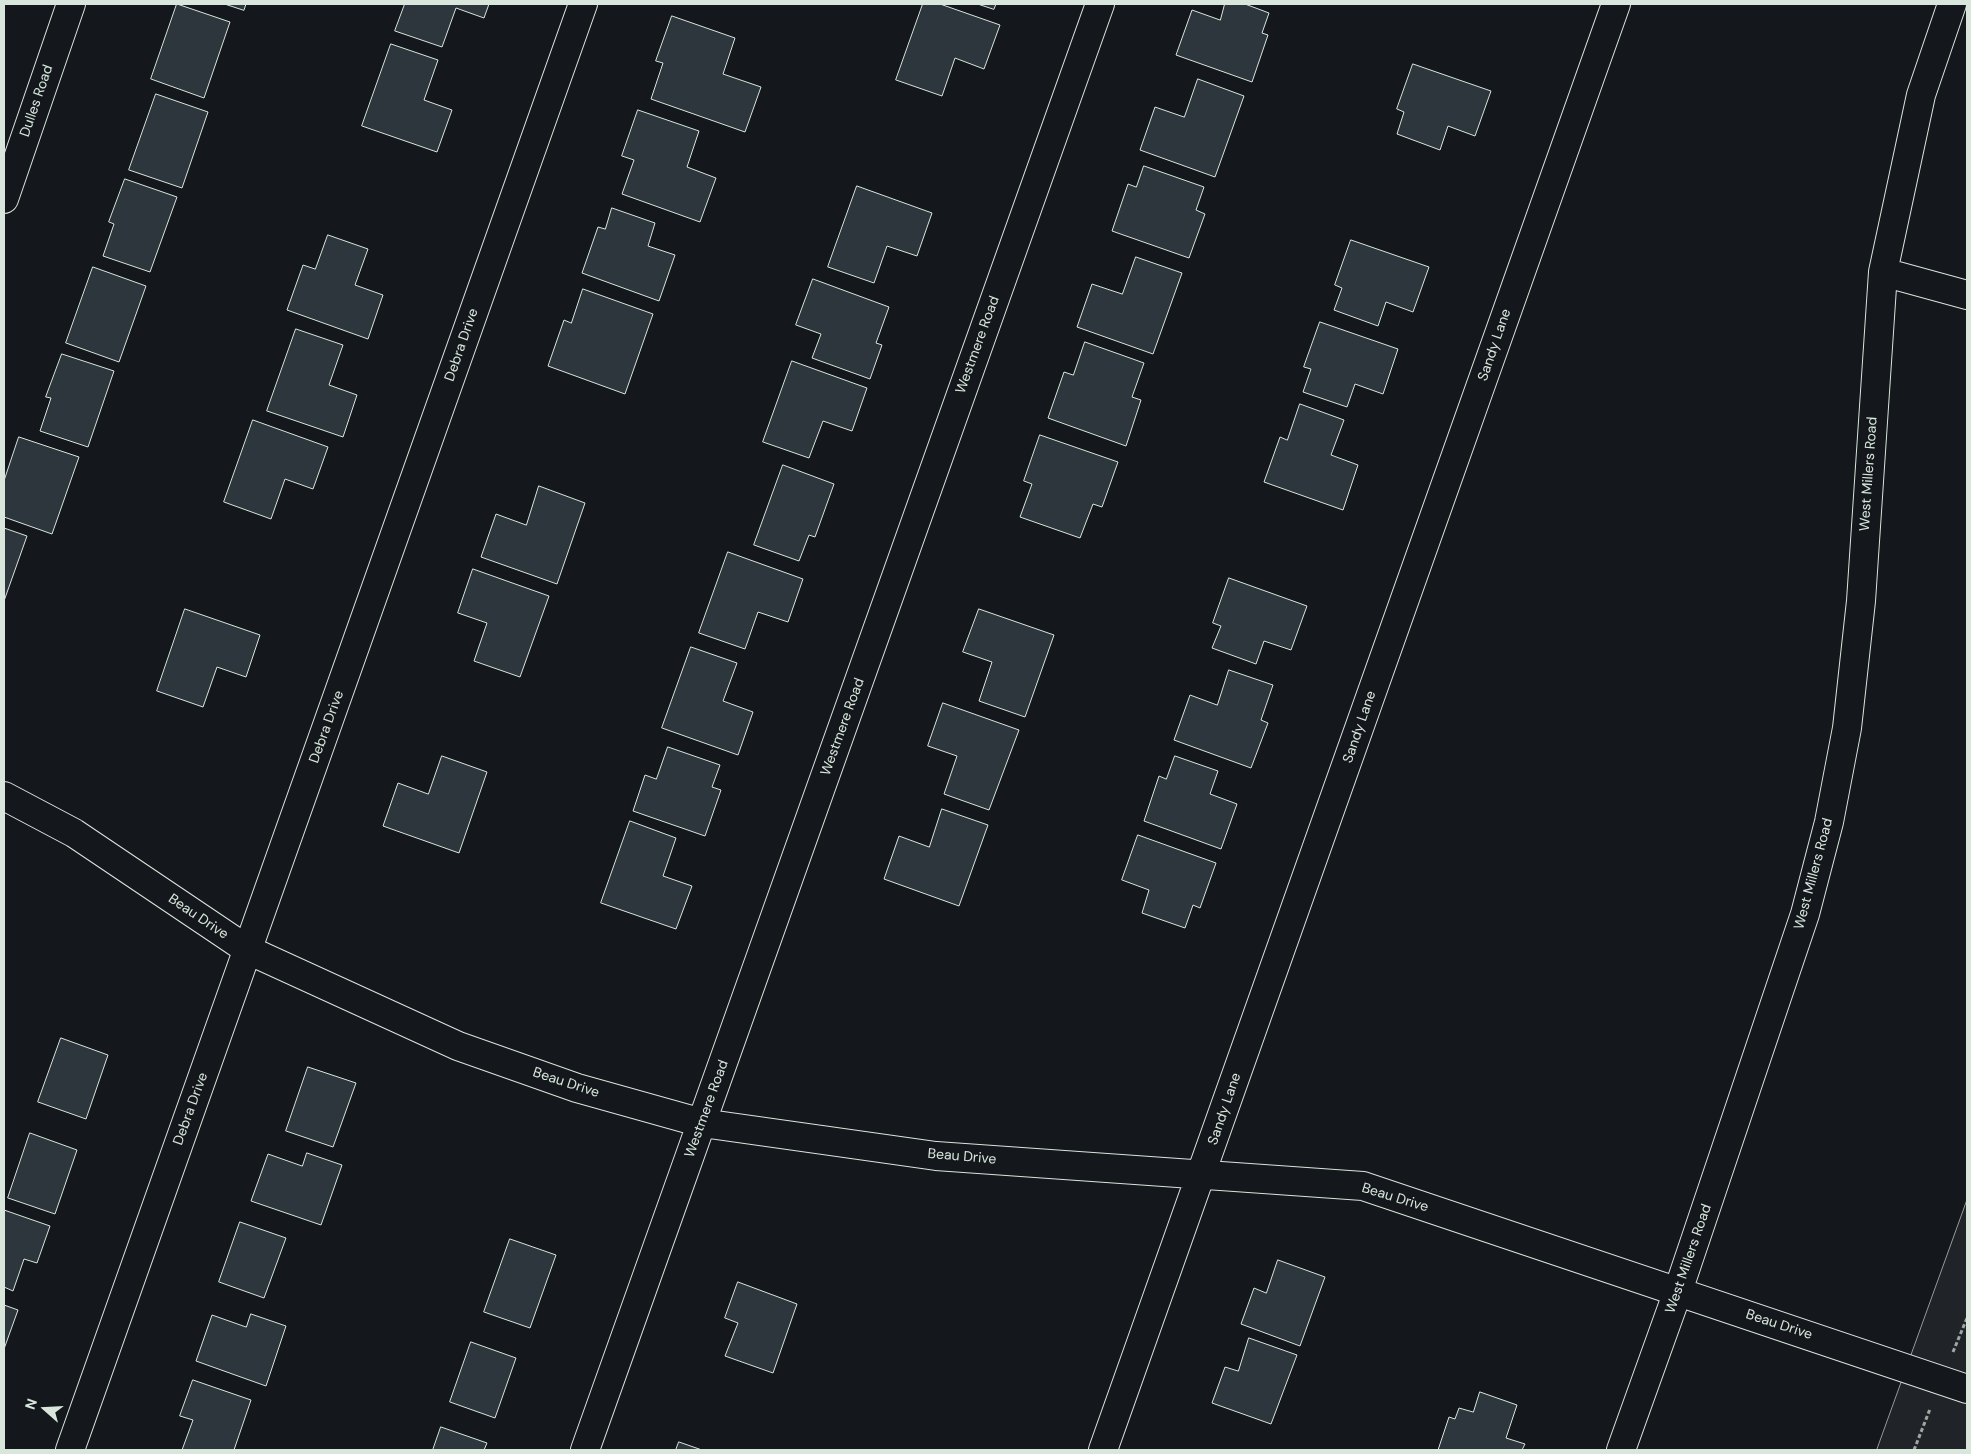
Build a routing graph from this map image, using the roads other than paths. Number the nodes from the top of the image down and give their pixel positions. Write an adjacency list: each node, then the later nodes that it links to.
1 (71, 4): 6 (street, Dulles Road)
2 (583, 4): 10 (street, Debra Drive)
3 (1100, 4): 11 (street, Westmere Road)
4 (1616, 4): 12 (street, Sandy Lane)
5 (1952, 4): 7 (street, West Millers Road)
6 (4, 198)
7 (1883, 272): 8 (street); 13 (street, West Millers Road)
8 (1967, 295)
9 (4, 796): 10 (street, Beau Drive)
10 (248, 950): 11 (street, Beau Drive); 15 (street, Debra Drive)
11 (702, 1123): 12 (street, Beau Drive); 16 (street, Westmere Road)
12 (1202, 1174): 13 (street, Beau Drive); 17 (street, Sandy Lane)
13 (1678, 1291): 14 (street, Beau Drive); 18 (street, West Millers Road)
14 (1967, 1389)
15 (70, 1450)
16 (585, 1450)
17 (1103, 1450)
18 (1621, 1450)

